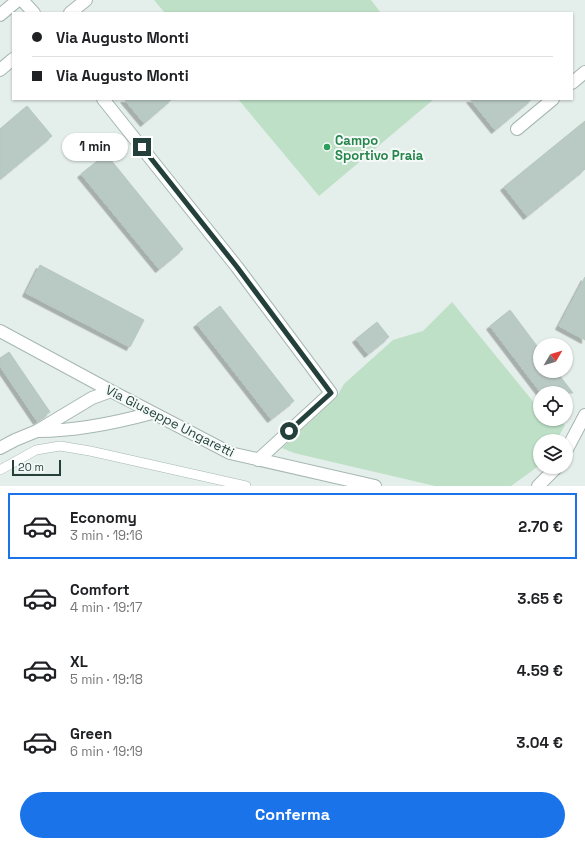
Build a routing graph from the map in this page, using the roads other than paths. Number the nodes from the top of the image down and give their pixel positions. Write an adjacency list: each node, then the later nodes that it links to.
1 (18, 0): 6 (street)
2 (22, 0): 4 (street)
3 (86, 0): 5 (street)
4 (33, 12)
5 (71, 12)
6 (0, 15)
7 (12, 61): 8 (street)
8 (0, 70)
9 (585, 72): 10 (street)
10 (573, 82)
11 (105, 100): 21 (street)
12 (552, 100): 13 (street)
13 (517, 129)
14 (0, 331): 15 (street, Via Giuseppe Ungaretti)
15 (111, 392): 16 (street, Via Giuseppe Ungaretti); 18 (street)
16 (152, 413): 18 (street); 21 (street, Via Giuseppe Ungaretti)
17 (585, 415): 19 (street)
18 (37, 431): 20 (street)
19 (573, 438)
20 (0, 448)
21 (258, 460): 25 (street, Via Giuseppe Ungaretti)
22 (0, 470): 24 (lane)
23 (550, 474): 26 (street)
24 (246, 486)
25 (375, 486)
26 (538, 486)

